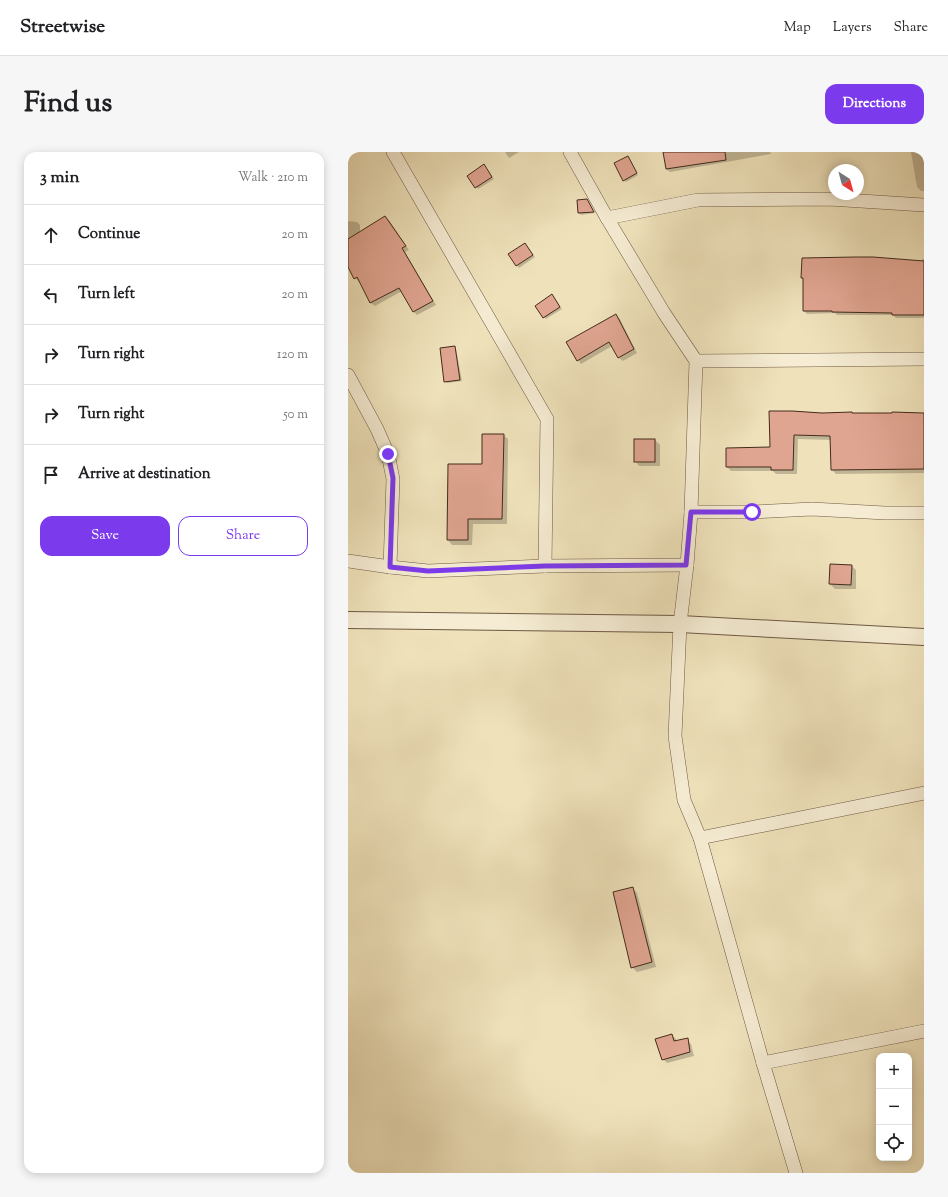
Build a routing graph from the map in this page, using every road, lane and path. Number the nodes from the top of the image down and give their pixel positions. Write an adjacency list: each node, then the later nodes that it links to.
1 (393, 152): 12 (street)
2 (570, 152): 4 (street)
3 (924, 204): 4 (street)
4 (607, 218): 6 (street)
5 (924, 359): 6 (street)
6 (696, 361): 8 (street)
7 (348, 375): 13 (street)
8 (691, 512): 9 (street); 11 (street)
9 (924, 513)
10 (348, 561): 13 (street)
11 (686, 565): 12 (street); 15 (street)
12 (545, 566): 13 (street)
13 (390, 567)
14 (348, 620): 15 (street)
15 (680, 624): 16 (street); 18 (street)
16 (924, 637)
17 (924, 793): 18 (street)
18 (700, 838): 20 (street)
19 (924, 1031): 20 (street)
20 (763, 1063): 21 (street)
21 (796, 1173)

